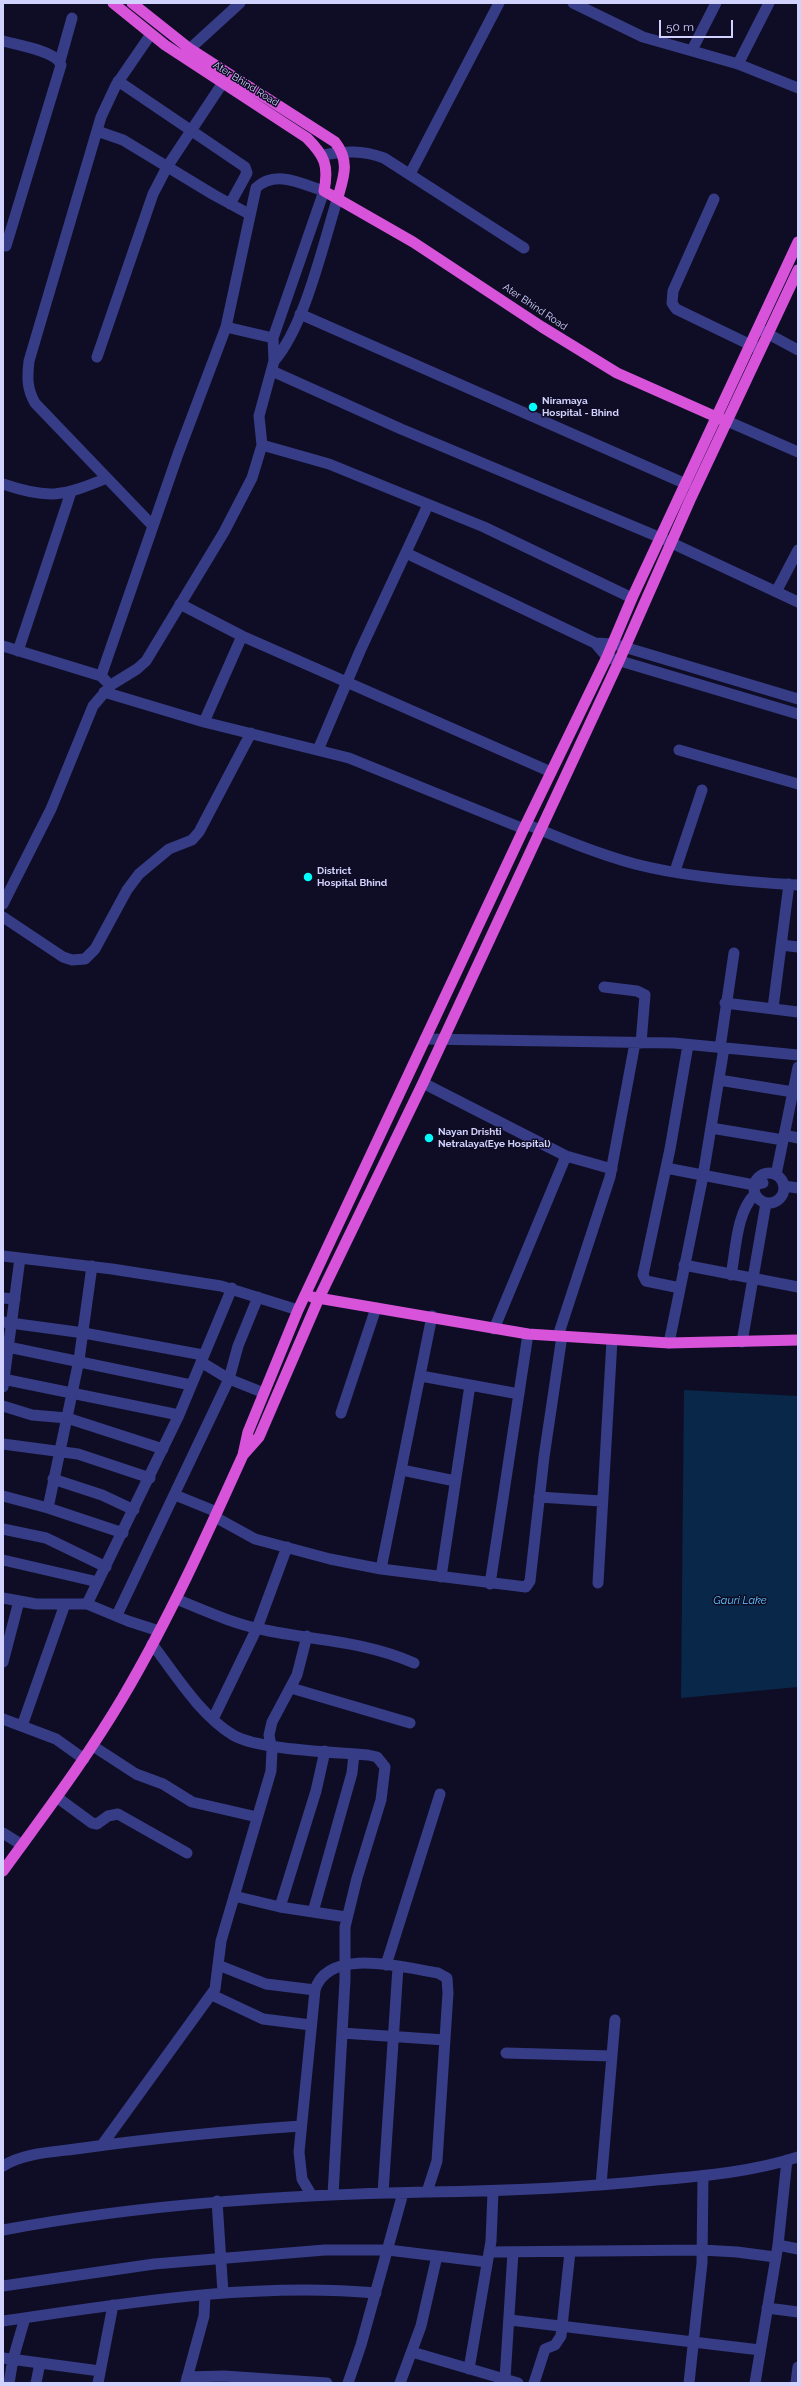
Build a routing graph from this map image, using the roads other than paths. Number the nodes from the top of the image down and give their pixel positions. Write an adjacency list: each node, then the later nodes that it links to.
1 (113, 3): 9 (highway, Ater Bhind Road)
2 (132, 3): 11 (highway, Ater Bhind Road)
3 (240, 3): 11 (street)
4 (499, 3): 24 (street)
5 (573, 3): 12 (street)
6 (716, 3): 12 (street)
7 (769, 3): 15 (street)
8 (72, 18): 14 (street)
9 (151, 34): 13 (highway, Ater Bhind Road); 16 (street)
10 (3, 41): 14 (street)
11 (190, 49): 13 (street); 21 (highway, Ater Bhind Road)
12 (692, 50): 15 (street)
13 (181, 57): 17 (highway, Ater Bhind Road)
14 (60, 61): 31 (street)
15 (738, 64): 18 (street)
16 (118, 81): 19 (street); 20 (street)
17 (222, 84): 20 (street); 22 (highway, Ater Bhind Road)
18 (798, 88)
19 (97, 131): 23 (street); 48 (street)
20 (191, 132): 23 (street); 28 (street)
21 (342, 151): 22 (street); 24 (street); 26 (highway)
22 (323, 155): 25 (highway)
23 (167, 167): 28 (street); 42 (street)
24 (410, 174): 32 (street)
25 (324, 191): 26 (highway, Ater Bhind Road); 29 (street); 38 (street)
26 (338, 197): 34 (street); 44 (highway, Ater Bhind Road)
27 (714, 199): 39 (street)
28 (230, 204): 29 (street)
29 (249, 214): 35 (street)
30 (798, 242): 36 (highway)
31 (4, 248)
32 (524, 248)
33 (798, 270): 37 (highway)
34 (300, 314): 43 (street); 50 (street)
35 (226, 327): 38 (street); 53 (street)
36 (758, 329): 37 (street); 39 (highway)
37 (769, 335): 40 (highway); 41 (street)
38 (273, 338): 43 (street)
39 (751, 345): 40 (street); 44 (highway)
40 (761, 350): 45 (highway)
41 (798, 350)
42 (97, 356)
43 (273, 366): 46 (street); 54 (street)
44 (716, 417): 45 (highway, Ater Bhind Road); 50 (highway)
45 (727, 421): 47 (street); 54 (highway)
46 (262, 445): 52 (street); 60 (street)
47 (798, 452)
48 (107, 478): 51 (street); 53 (street)
49 (3, 484): 51 (street)
50 (686, 484): 54 (highway)
51 (71, 492): 66 (street)
52 (428, 505): 56 (street); 58 (street)
53 (153, 526): 69 (street)
54 (666, 540): 57 (street); 58 (highway); 65 (highway)
55 (798, 550): 57 (street)
56 (406, 553): 62 (street); 70 (street)
57 (776, 592): 59 (street)
58 (632, 598): 63 (highway)
59 (798, 602)
60 (180, 604): 61 (street); 71 (street)
61 (242, 636): 70 (street); 74 (street)
62 (595, 643): 63 (street); 67 (street)
63 (614, 644): 65 (street); 67 (highway)
64 (3, 646): 66 (street)
65 (624, 647): 68 (highway); 72 (street)
66 (18, 651): 69 (street)
67 (607, 657): 68 (street); 78 (highway)
68 (619, 661): 73 (street); 82 (highway)
69 (100, 676): 71 (street)
70 (347, 681): 76 (street); 78 (street)
71 (108, 688): 74 (street); 85 (street)
72 (798, 700)
73 (798, 714)
74 (204, 722): 75 (street)
75 (251, 734): 76 (street); 86 (street)
76 (318, 750): 81 (street)
77 (679, 750): 79 (street)
78 (552, 772): 81 (highway)
79 (798, 784)
80 (702, 790): 83 (street)
81 (525, 827): 82 (street); 94 (highway)
82 (539, 830): 83 (street); 95 (highway)
83 (675, 871): 84 (street)
84 (793, 884): 87 (street)
85 (3, 904)
86 (3, 917)
87 (781, 945): 88 (street); 92 (street)
88 (798, 947)
89 (734, 953): 91 (street)
90 (604, 987): 96 (street)
91 (725, 1003): 92 (street); 98 (street)
92 (773, 1008): 93 (street)
93 (798, 1012)
94 (425, 1039): 95 (street); 123 (highway)
95 (443, 1040): 96 (street); 102 (highway)
96 (638, 1043): 97 (street); 109 (street)
97 (688, 1045): 98 (street); 108 (street)
98 (722, 1048): 99 (street); 101 (street)
99 (798, 1055)
100 (798, 1067): 103 (street)
101 (719, 1080): 103 (street); 104 (street)
102 (423, 1083): 107 (street); 127 (highway)
103 (795, 1090): 105 (street)
104 (711, 1128): 105 (street); 110 (street)
105 (784, 1138): 106 (street); 111 (street)
106 (798, 1138)
107 (566, 1156): 109 (street); 132 (street)
108 (666, 1168): 110 (street); 122 (street)
109 (612, 1169): 135 (street)
110 (703, 1176): 111 (street); 116 (street)
111 (770, 1184): 112 (street); 113 (street); 113 (street); 118 (street)
112 (798, 1188)
113 (766, 1203): 119 (street)
114 (3, 1256): 115 (street)
115 (20, 1258): 117 (street); 126 (street)
116 (684, 1265): 118 (street); 122 (street)
117 (92, 1266): 121 (street); 133 (street)
118 (731, 1275): 119 (street)
119 (754, 1279): 120 (street); 138 (street)
120 (798, 1287)
121 (232, 1288): 124 (street); 141 (street)
122 (680, 1288): 139 (street)
123 (306, 1296): 127 (highway); 129 (highway)
124 (258, 1297): 129 (street); 144 (street)
125 (3, 1298): 126 (street)
126 (15, 1298): 131 (street)
127 (318, 1298): 128 (highway); 158 (highway)
128 (376, 1308): 130 (highway); 152 (street)
129 (298, 1310): 149 (highway)
130 (432, 1316): 132 (highway); 143 (street)
131 (8, 1322): 133 (street); 140 (street)
132 (494, 1329): 134 (highway)
133 (84, 1333): 141 (street); 142 (street)
134 (528, 1334): 135 (highway); 150 (street)
135 (560, 1336): 136 (highway); 165 (street)
136 (612, 1340): 139 (highway); 166 (street)
137 (798, 1340): 138 (highway)
138 (742, 1342): 139 (highway)
139 (669, 1343)
140 (8, 1347): 142 (street); 145 (street)
141 (202, 1358): 144 (street); 146 (street)
142 (79, 1360): 146 (street); 148 (street)
143 (421, 1376): 147 (street); 159 (street)
144 (229, 1379): 149 (street); 163 (street)
145 (3, 1382): 148 (street)
146 (191, 1385): 153 (street)
147 (470, 1385): 150 (street); 162 (street)
148 (73, 1392): 153 (street); 154 (street)
149 (264, 1393): 158 (highway)
150 (519, 1394): 179 (street)
151 (3, 1406): 154 (street)
152 (341, 1413)
153 (179, 1415): 156 (street)
154 (67, 1418): 156 (street); 157 (street)
155 (3, 1444): 157 (street)
156 (163, 1449): 160 (street)
157 (59, 1451): 160 (street); 161 (street)
158 (243, 1455): 169 (highway)
159 (402, 1470): 162 (street); 175 (street)
160 (150, 1478): 168 (street)
161 (53, 1479): 167 (street); 168 (street)
162 (455, 1481): 176 (street)
163 (175, 1495): 169 (street); 185 (street)
164 (3, 1496): 167 (street)
165 (539, 1497): 166 (street); 179 (street)
166 (601, 1501): 178 (street)
167 (48, 1508): 171 (street)
168 (134, 1510): 171 (street)
169 (216, 1515): 172 (street); 181 (highway)
170 (3, 1529): 174 (street)
171 (123, 1533): 174 (street)
172 (287, 1547): 175 (street); 186 (street)
173 (3, 1560): 177 (street)
174 (106, 1567): 177 (street)
175 (381, 1569): 176 (street)
176 (441, 1577): 179 (street)
177 (98, 1582): 184 (street)
178 (598, 1583)
179 (490, 1584)
180 (3, 1598): 182 (street)
181 (176, 1599): 186 (street); 187 (highway)
182 (19, 1601): 183 (street); 190 (street)
183 (65, 1604): 184 (street); 196 (street)
184 (87, 1604): 185 (street)
185 (117, 1615): 187 (street)
186 (257, 1628): 188 (street); 194 (street)
187 (159, 1631): 189 (highway)
188 (307, 1636): 191 (street); 192 (street)
189 (152, 1644): 194 (street); 198 (highway)
190 (3, 1662)
191 (414, 1663)
192 (291, 1688): 195 (street); 197 (street)
193 (3, 1719): 196 (street)
194 (213, 1719): 197 (street)
195 (410, 1723)
196 (22, 1726): 201 (street)
197 (271, 1745): 199 (street); 204 (street)
198 (92, 1746): 201 (highway); 204 (street)
199 (325, 1751): 200 (street); 210 (street)
200 (354, 1754): 211 (street); 212 (street)
201 (84, 1759): 203 (highway)
202 (440, 1794): 213 (street)
203 (58, 1798): 206 (highway); 207 (street)
204 (257, 1817): 209 (street)
205 (3, 1833): 206 (street)
206 (22, 1845): 208 (highway)
207 (187, 1852)
208 (3, 1871)
209 (234, 1896): 210 (street); 214 (street)
210 (280, 1906): 211 (street)
211 (313, 1912): 212 (street)
212 (346, 1917): 215 (street)
213 (386, 1964): 215 (street); 216 (street)
214 (218, 1965): 217 (street); 218 (street)
215 (346, 1966): 217 (street); 221 (street)
216 (398, 1967): 222 (street); 223 (street)
217 (315, 1990): 220 (street)
218 (212, 1995): 220 (street); 227 (street)
219 (615, 2020): 225 (street)
220 (312, 2025): 226 (street)
221 (342, 2033): 222 (street); 236 (street)
222 (393, 2037): 223 (street); 235 (street)
223 (445, 2040): 232 (street)
224 (506, 2053): 225 (street)
225 (612, 2056): 231 (street)
226 (301, 2126): 227 (street); 237 (street)
227 (102, 2145): 229 (street)
228 (793, 2159): 230 (street); 240 (street)
229 (4, 2163)
230 (703, 2176): 231 (street); 243 (street)
231 (601, 2185): 233 (street)
232 (427, 2192): 233 (street); 234 (street)
233 (493, 2192): 248 (street)
234 (403, 2193): 235 (street); 242 (street)
235 (383, 2194): 236 (street)
236 (333, 2195): 237 (street)
237 (312, 2196): 238 (street)
238 (217, 2201): 239 (street); 247 (street)
239 (3, 2230)
240 (778, 2245): 241 (street); 249 (street)
241 (798, 2249)
242 (388, 2250): 246 (street); 247 (street); 252 (street)
243 (702, 2250): 245 (street); 249 (street); 261 (street)
244 (514, 2252): 245 (street); 248 (street); 258 (street)
245 (570, 2252): 260 (street)
246 (437, 2256): 248 (street); 263 (street)
247 (221, 2257): 250 (street); 251 (street)
248 (488, 2257): 267 (street)
249 (775, 2257): 255 (street)
250 (3, 2286)
251 (223, 2293): 252 (street); 253 (street)
252 (376, 2293): 276 (street)
253 (205, 2295): 254 (street); 270 (street)
254 (113, 2305): 257 (street); 268 (street)
255 (767, 2308): 256 (street); 262 (street)
256 (798, 2312)
257 (25, 2318): 259 (street); 264 (street)
258 (510, 2320): 260 (street); 269 (street)
259 (3, 2321)
260 (563, 2327): 261 (street); 279 (street)
261 (694, 2343): 262 (street); 280 (street)
262 (760, 2350): 281 (street)
263 (412, 2352): 267 (street); 277 (street)
264 (8, 2359): 265 (street); 272 (street)
265 (40, 2363): 268 (street); 273 (street)
266 (798, 2367): 282 (street)
267 (469, 2369): 269 (street)
268 (100, 2371): 274 (street)
269 (505, 2379): 278 (street)
270 (186, 2380): 271 (street)
271 (210, 2380): 275 (street)
272 (9, 2383)
273 (36, 2383)
274 (98, 2383)
275 (327, 2383)
276 (348, 2383)
277 (400, 2383)
278 (518, 2383)
279 (534, 2383)
280 (689, 2383)
281 (755, 2383)
282 (796, 2383)

